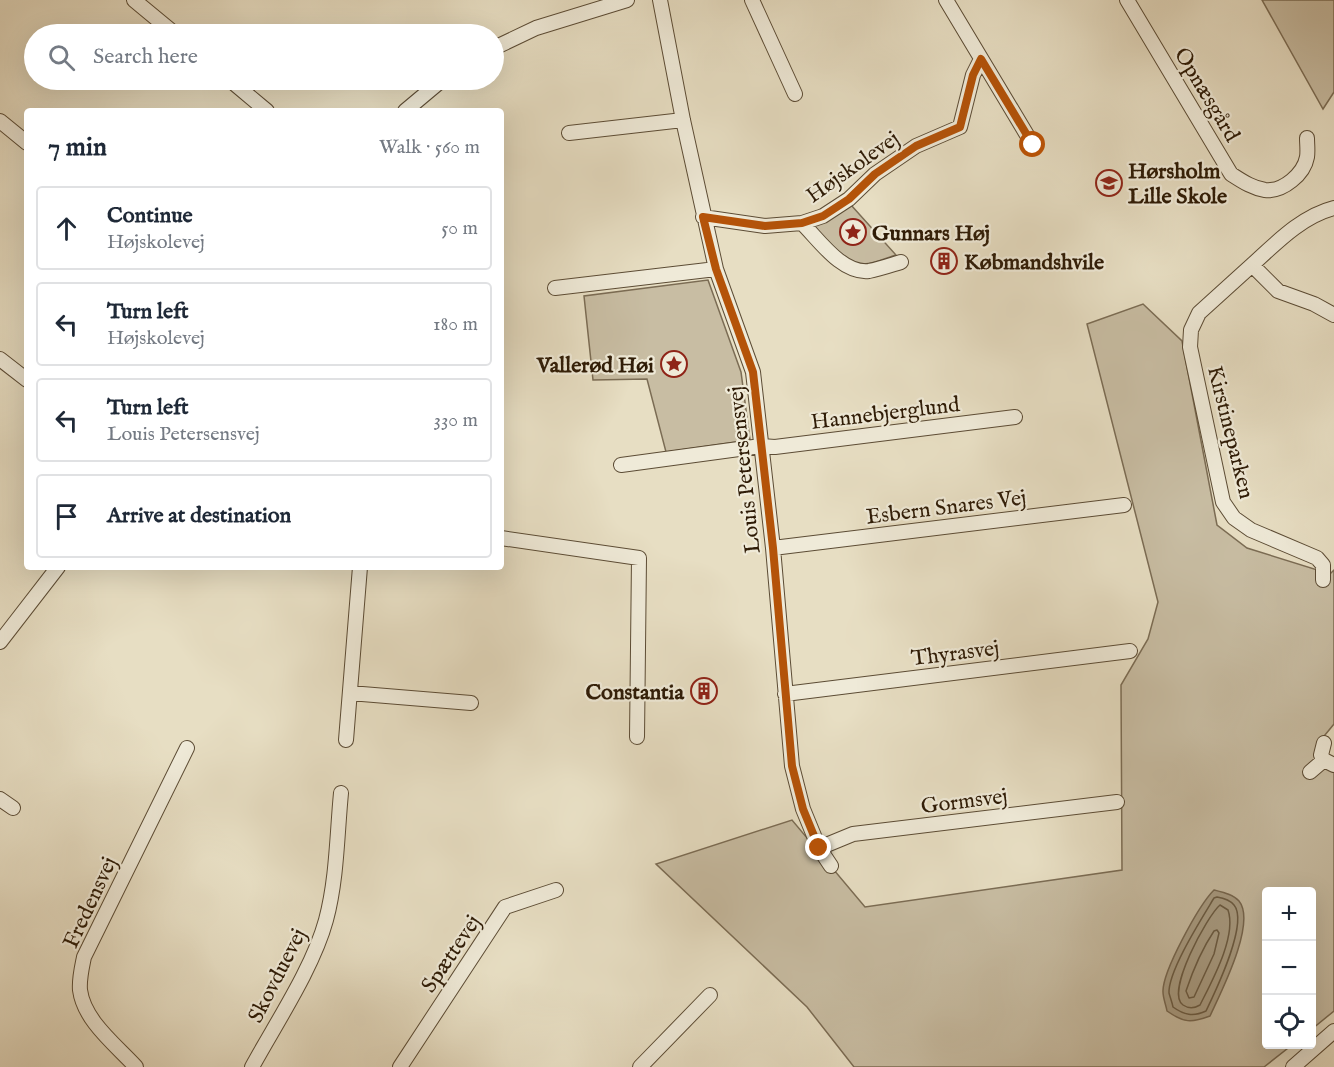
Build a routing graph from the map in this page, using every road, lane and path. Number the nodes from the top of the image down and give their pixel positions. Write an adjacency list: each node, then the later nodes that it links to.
1 (134, 0): 7 (street)
2 (627, 0): 8 (street)
3 (660, 0): 15 (street, Louis Petersensvej)
4 (752, 0): 12 (street)
5 (946, 0): 9 (street)
6 (1127, 0): 18 (street, Opnæsgård)
7 (164, 24)
8 (504, 43)
9 (981, 59): 20 (street); 23 (street, Højskolevej)
10 (242, 90): 13 (street)
11 (428, 90): 14 (street)
12 (795, 94)
13 (263, 108)
14 (408, 108)
15 (683, 120): 17 (street); 22 (street, Louis Petersensvej)
16 (0, 121): 19 (street)
17 (569, 134)
18 (1307, 138)
19 (24, 141)
20 (1033, 145)
21 (1334, 208): 25 (street, Kirstineparken)
22 (703, 217): 23 (street, Højskolevej); 26 (street, Louis Petersensvej)
23 (802, 223): 24 (street, Højskolevej)
24 (901, 262)
25 (1252, 265): 28 (street); 39 (street, Kirstineparken)
26 (716, 269): 27 (street); 32 (street, Louis Petersensvej)
27 (555, 288)
28 (1334, 315)
29 (0, 358): 30 (street)
30 (24, 378)
31 (1015, 417): 32 (street, Hannebjerglund)
32 (761, 446): 33 (street, Hannebjerglund); 36 (street, Louis Petersensvej)
33 (621, 465)
34 (1124, 506): 36 (street, Esbern Snares Vej)
35 (504, 538): 46 (street)
36 (773, 548): 44 (street, Louis Petersensvej)
37 (55, 570): 40 (street)
38 (360, 570): 43 (street)
39 (1323, 580)
40 (5, 626): 41 (street)
41 (0, 642)
42 (1130, 651): 44 (street, Thyrasvej)
43 (350, 693): 45 (street); 47 (street)
44 (784, 694): 56 (street, Louis Petersensvej)
45 (471, 703)
46 (637, 737)
47 (346, 740)
48 (1324, 742): 50 (street)
49 (187, 748): 61 (street, Fredensvej)
50 (1329, 763): 51 (street)
51 (1310, 772)
52 (341, 793): 62 (street, Skovduevej)
53 (0, 799): 55 (street)
54 (1117, 802): 56 (street, Gormsvej)
55 (13, 808)
56 (819, 848): 57 (street, Louis Petersensvej)
57 (831, 866)
58 (556, 890): 63 (street, Spættevej)
59 (710, 995): 64 (street)
60 (1334, 1031): 65 (street)
61 (136, 1067)
62 (252, 1067)
63 (400, 1067)
64 (640, 1067)
65 (1293, 1067)

